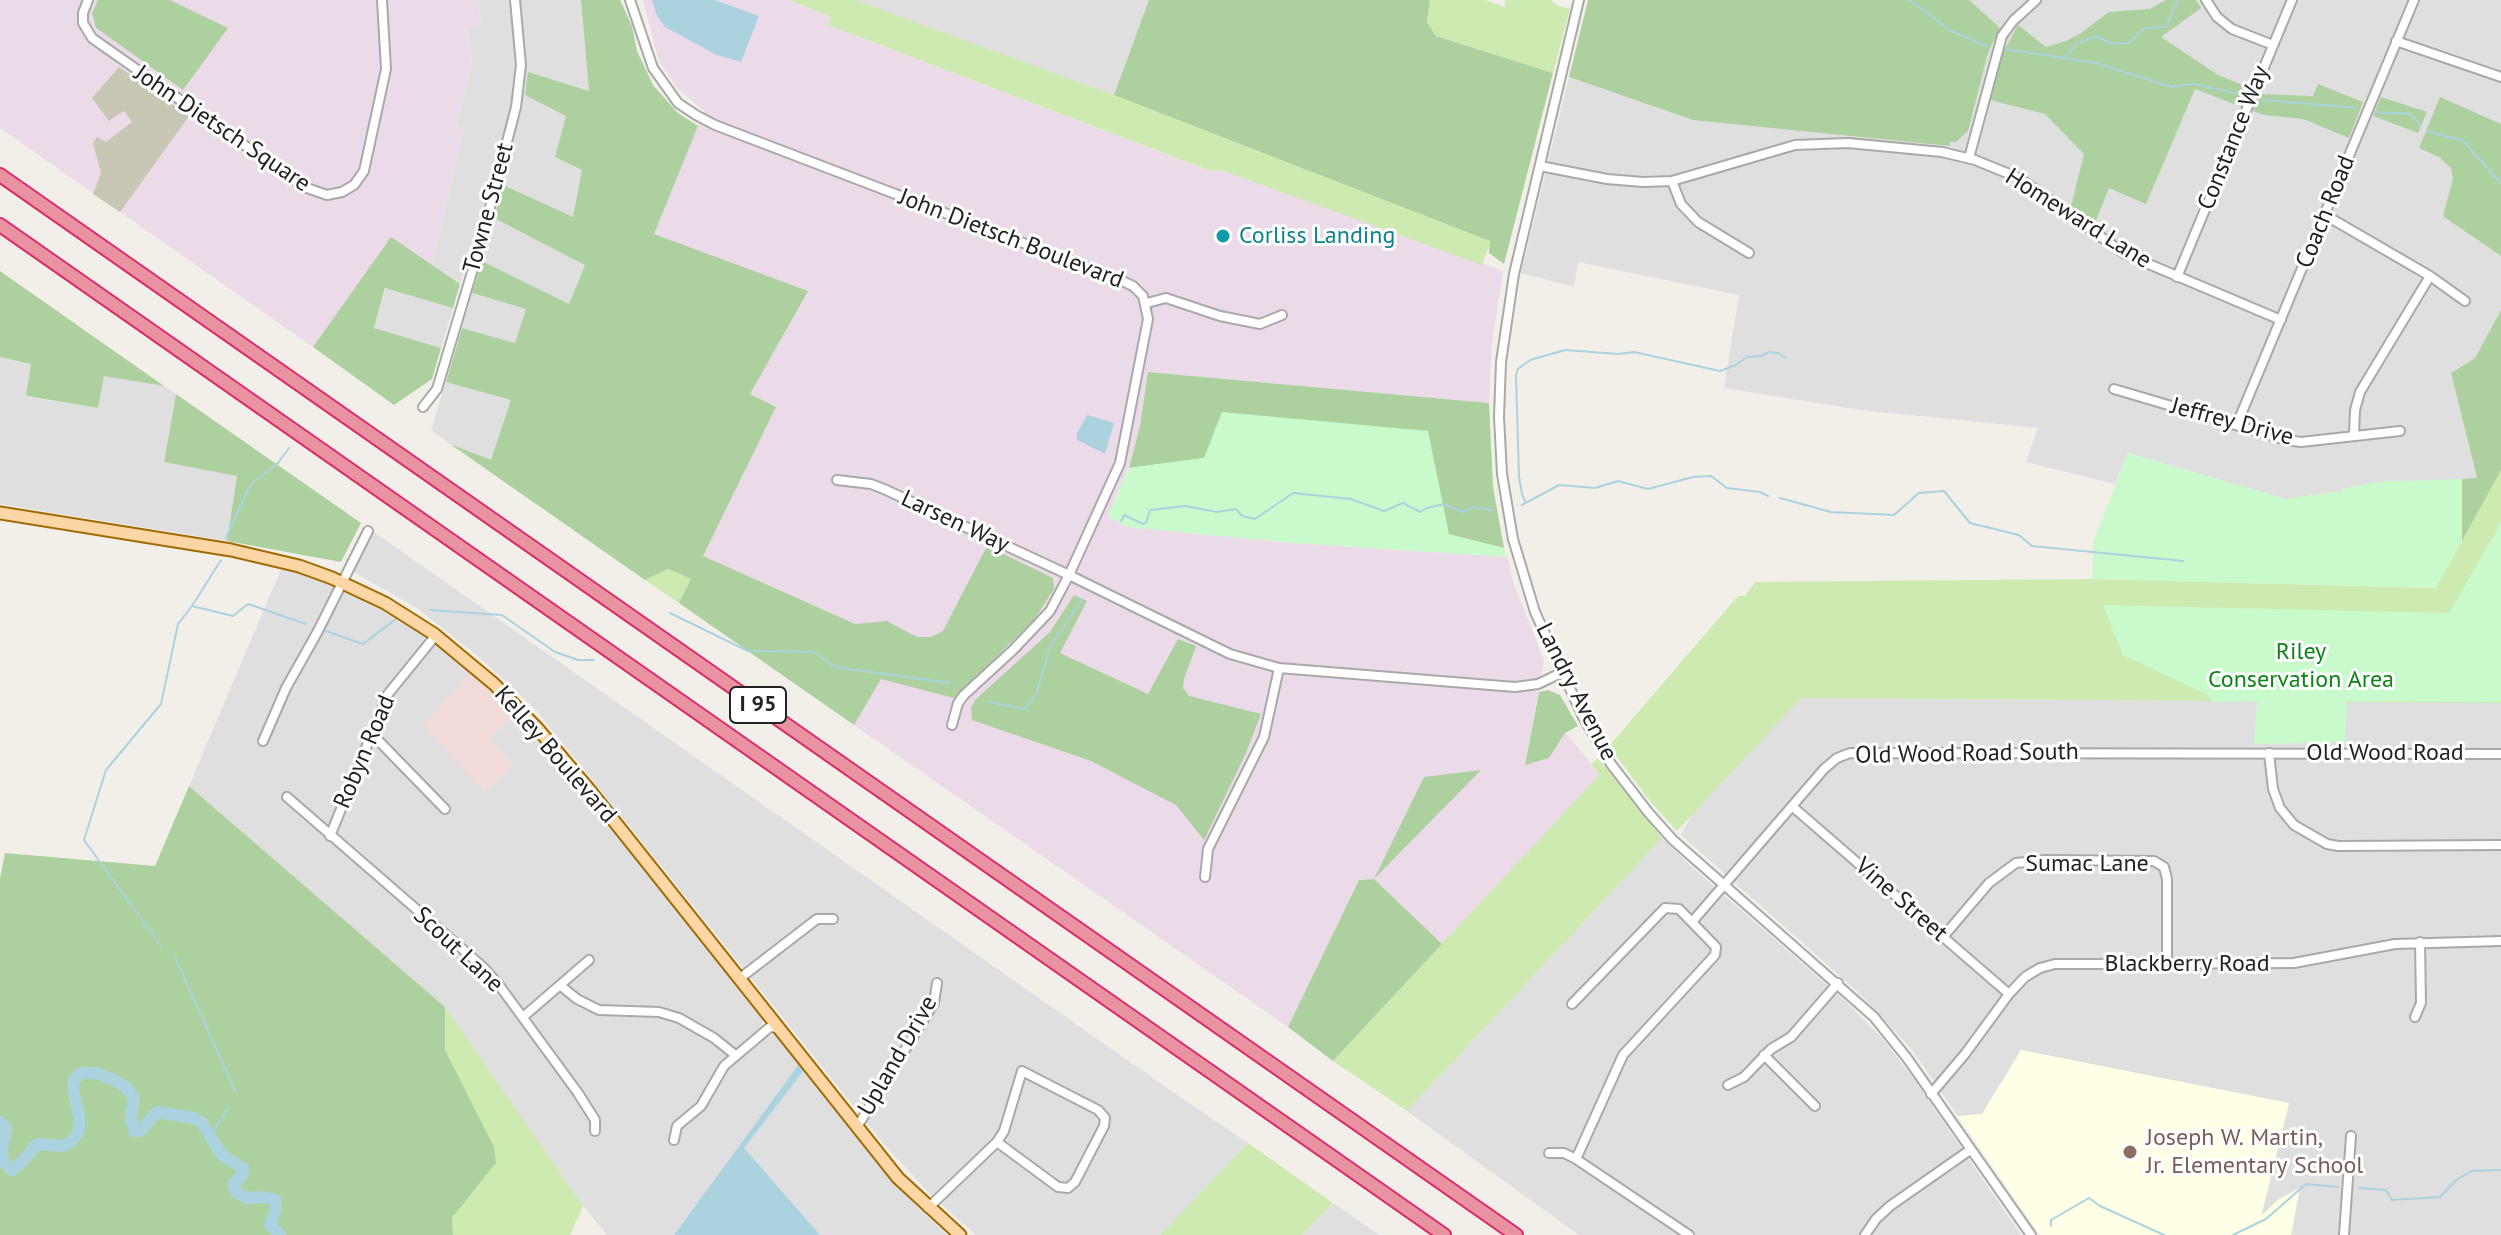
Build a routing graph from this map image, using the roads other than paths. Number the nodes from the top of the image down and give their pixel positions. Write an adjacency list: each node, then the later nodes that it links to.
1 (88, 0): 2 (street, John Dietsch Square)
2 (382, 0)
3 (515, 0): 27 (street, Towne Street)
4 (630, 0): 23 (street, John Dietsch Boulevard)
5 (1579, 0): 14 (street, Landry Avenue)
6 (2036, 0): 13 (street)
7 (2206, 0): 11 (street)
8 (2292, 0): 11 (street, Constance Way)
9 (2414, 0): 10 (street, Coach Road)
10 (2396, 41): 12 (street); 17 (street, Coach Road)
11 (2273, 45): 21 (street, Constance Way)
12 (2501, 77)
13 (1969, 158): 16 (street, Homeward Lane); 21 (street, Homeward Lane)
14 (1540, 166): 16 (street, Homeward Lane); 38 (street, Landry Avenue)
15 (0, 175): 83 (highway, I 95)
16 (1672, 181): 19 (street)
17 (2325, 215): 20 (street); 25 (street, Coach Road)
18 (0, 225): 82 (highway, I 95)
19 (1749, 253)
20 (2430, 276): 22 (street); 30 (street)
21 (2177, 277): 25 (street, Homeward Lane)
22 (2465, 301)
23 (1147, 303): 24 (street); 34 (street, John Dietsch Boulevard)
24 (1282, 315)
25 (2281, 320): 28 (street, Coach Road)
26 (2114, 389): 28 (street, Jeffrey Drive)
27 (423, 407)
28 (2237, 424): 30 (street, Jeffrey Drive)
29 (2400, 431): 30 (street, Jeffrey Drive)
30 (2354, 435)
31 (837, 480): 34 (street, Larsen Way)
32 (0, 513): 35 (main road, Kelley Boulevard)
33 (368, 531): 35 (street)
34 (1069, 575): 37 (street); 39 (street, John Dietsch Boulevard)
35 (341, 582): 36 (main road, Kelley Boulevard); 41 (street)
36 (436, 635): 40 (street, Robyn Road); 58 (main road, Kelley Boulevard)
37 (1279, 668): 38 (street); 49 (street)
38 (1561, 673): 50 (street, Landry Avenue)
39 (952, 725)
40 (371, 733): 46 (street); 47 (street, Robyn Road)
41 (263, 741)
42 (2269, 753): 43 (street, Old Wood Road); 45 (street, Old Wood Road South); 48 (street)
43 (2501, 754)
44 (287, 797): 47 (street, Scout Lane)
45 (1793, 807): 50 (street, Old Wood Road South); 53 (street, Vine Street)
46 (445, 809)
47 (330, 836): 64 (street, Scout Lane)
48 (2501, 845)
49 (1205, 877)
50 (1724, 886): 52 (street, Old Wood Road South); 60 (street, Landry Avenue)
51 (833, 919): 58 (street)
52 (1692, 922): 63 (street); 79 (street)
53 (1943, 937): 57 (street, Sumac Lane); 62 (street, Vine Street)
54 (2501, 941): 55 (street, Blackberry Road)
55 (2420, 942): 57 (street, Blackberry Road); 65 (street)
56 (589, 960): 61 (street)
57 (2167, 964): 62 (street, Blackberry Road)
58 (739, 979): 66 (main road, Kelley Boulevard)
59 (937, 983): 72 (street, Upland Drive)
60 (1838, 983): 68 (street); 70 (street, Landry Avenue)
61 (561, 986): 64 (street); 67 (street)
62 (2009, 994): 70 (street, Blackberry Road)
63 (1572, 1004)
64 (523, 1017): 73 (street, Scout Lane)
65 (2415, 1017)
66 (778, 1028): 67 (street); 72 (main road, Kelley Boulevard)
67 (734, 1054): 75 (street)
68 (1764, 1055): 69 (street); 71 (street)
69 (1728, 1085)
70 (1931, 1094): 77 (street, Landry Avenue)
71 (1815, 1106)
72 (857, 1127): 80 (main road, Kelley Boulevard)
73 (595, 1131)
74 (2351, 1136): 87 (street)
75 (674, 1140)
76 (997, 1142): 76 (street); 80 (street)
77 (1970, 1150): 85 (street); 86 (street, Landry Avenue)
78 (1549, 1153): 79 (street)
79 (1576, 1159): 84 (street)
80 (928, 1208): 81 (main road, Kelley Boulevard)
81 (960, 1235)
82 (1444, 1235)
83 (1516, 1235)
84 (1689, 1235)
85 (1865, 1235)
86 (2031, 1235)
87 (2344, 1235)

